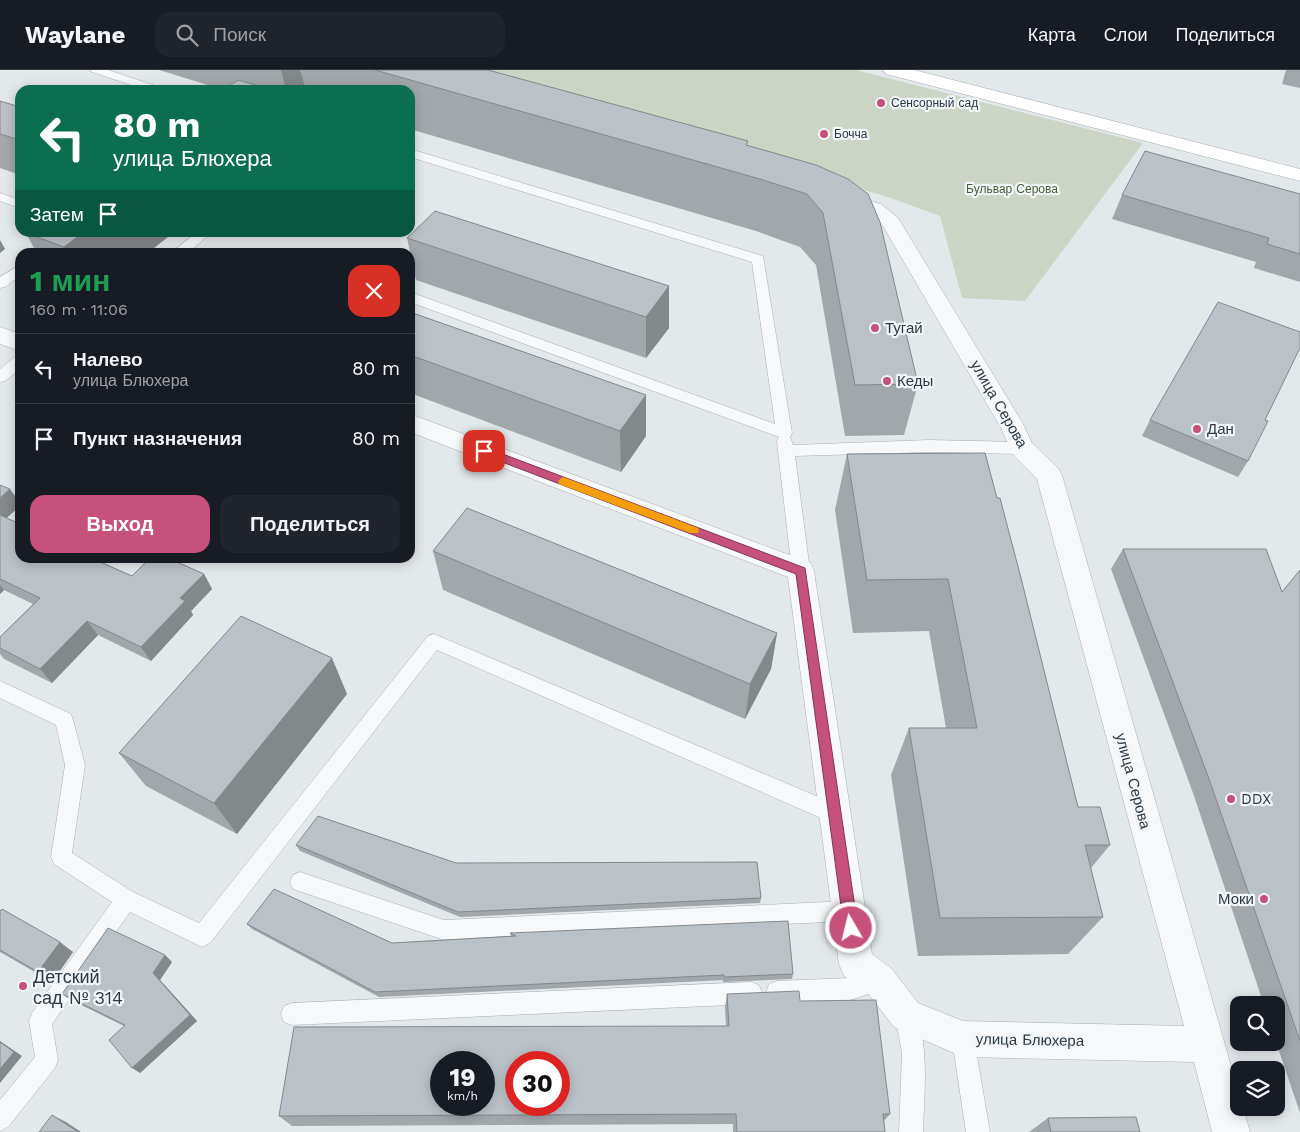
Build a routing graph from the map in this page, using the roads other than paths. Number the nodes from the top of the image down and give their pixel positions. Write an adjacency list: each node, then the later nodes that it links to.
1 (96, 70): 3 (lane)
2 (892, 70): 5 (street)
3 (142, 85)
4 (415, 154): 19 (lane)
5 (1300, 175)
6 (822, 193): 20 (street, улица Серова)
7 (0, 197): 8 (lane)
8 (15, 202)
9 (200, 237): 10 (lane)
10 (186, 248)
11 (15, 273): 12 (lane)
12 (0, 284)
13 (415, 299): 19 (lane)
14 (0, 335): 15 (street)
15 (15, 341)
16 (15, 365): 17 (lane)
17 (0, 377)
18 (415, 424): 22 (street)
19 (784, 433): 21 (lane)
20 (1022, 448): 21 (lane); 32 (street, улица Серова)
21 (786, 451): 22 (lane)
22 (801, 572): 24 (street, улица Блюхера)
23 (0, 689): 26 (lane)
24 (835, 814): 26 (lane); 27 (street, улица Блюхера)
25 (300, 882): 27 (lane)
26 (126, 899): 33 (lane)
27 (849, 911): 28 (street, улица Блюхера)
28 (879, 980): 29 (lane); 30 (street, улица Блюхера)
29 (292, 1014)
30 (906, 1015): 31 (street, улица Блюхера); 34 (lane)
31 (963, 1039): 32 (street, улица Блюхера); 35 (lane)
32 (1205, 1044): 36 (street, улица Серова)
33 (0, 1119)
34 (911, 1132)
35 (978, 1132)
36 (1231, 1132)

